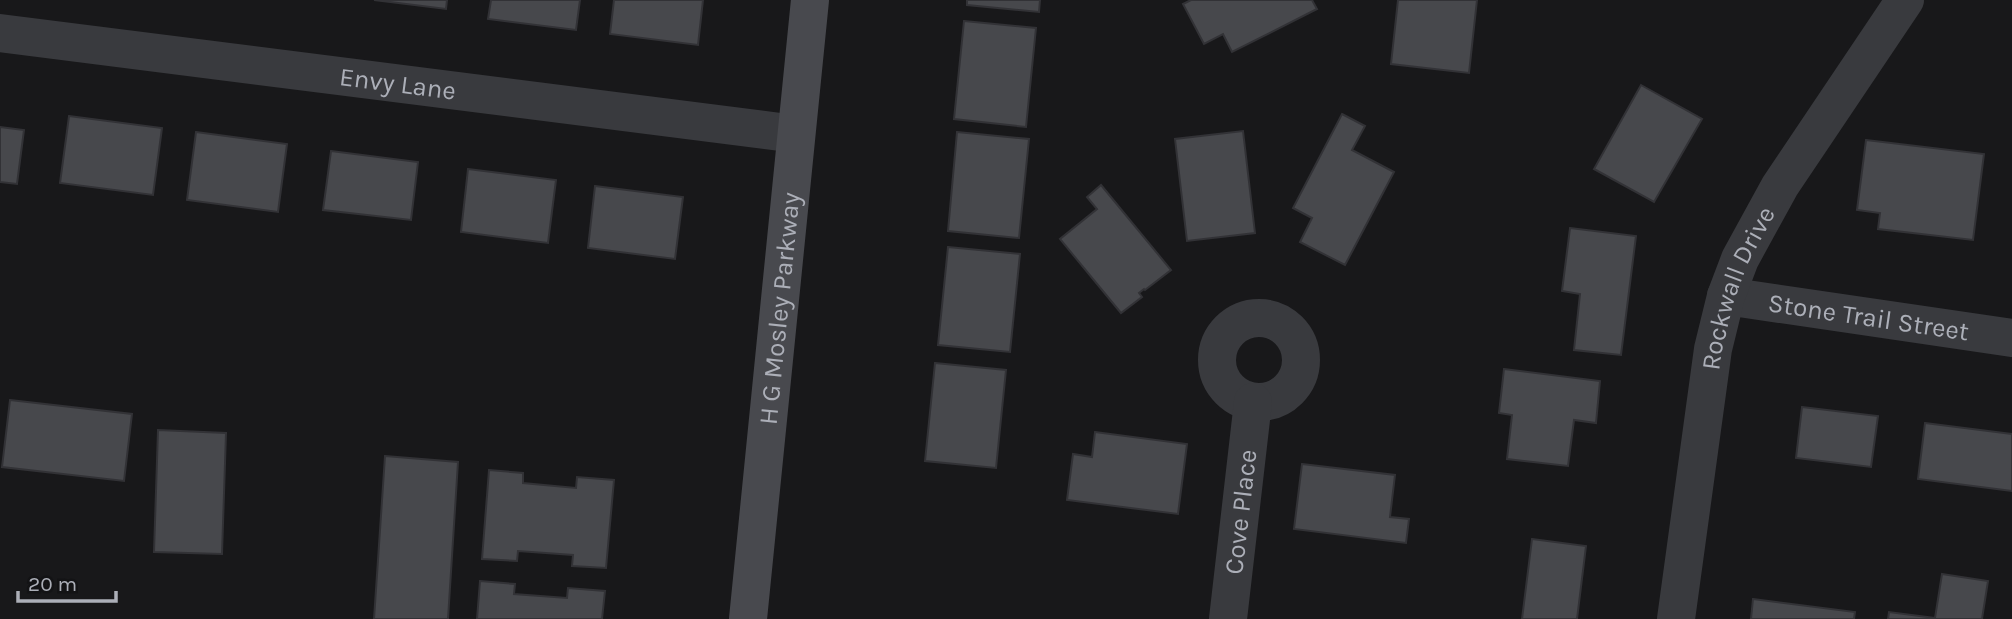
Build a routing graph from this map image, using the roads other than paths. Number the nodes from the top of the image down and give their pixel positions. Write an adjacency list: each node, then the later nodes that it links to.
1 (810, 0): 4 (main road, H G Mosley Parkway)
2 (1905, 0): 5 (street, Rockwall Drive)
3 (0, 33): 4 (street, Envy Lane)
4 (796, 134): 8 (main road, H G Mosley Parkway)
5 (1726, 296): 6 (street, Stone Trail Street); 10 (street, Rockwall Drive)
6 (2012, 338)
7 (1253, 402): 9 (street, Cove Place)
8 (748, 619)
9 (1228, 619)
10 (1676, 619)

